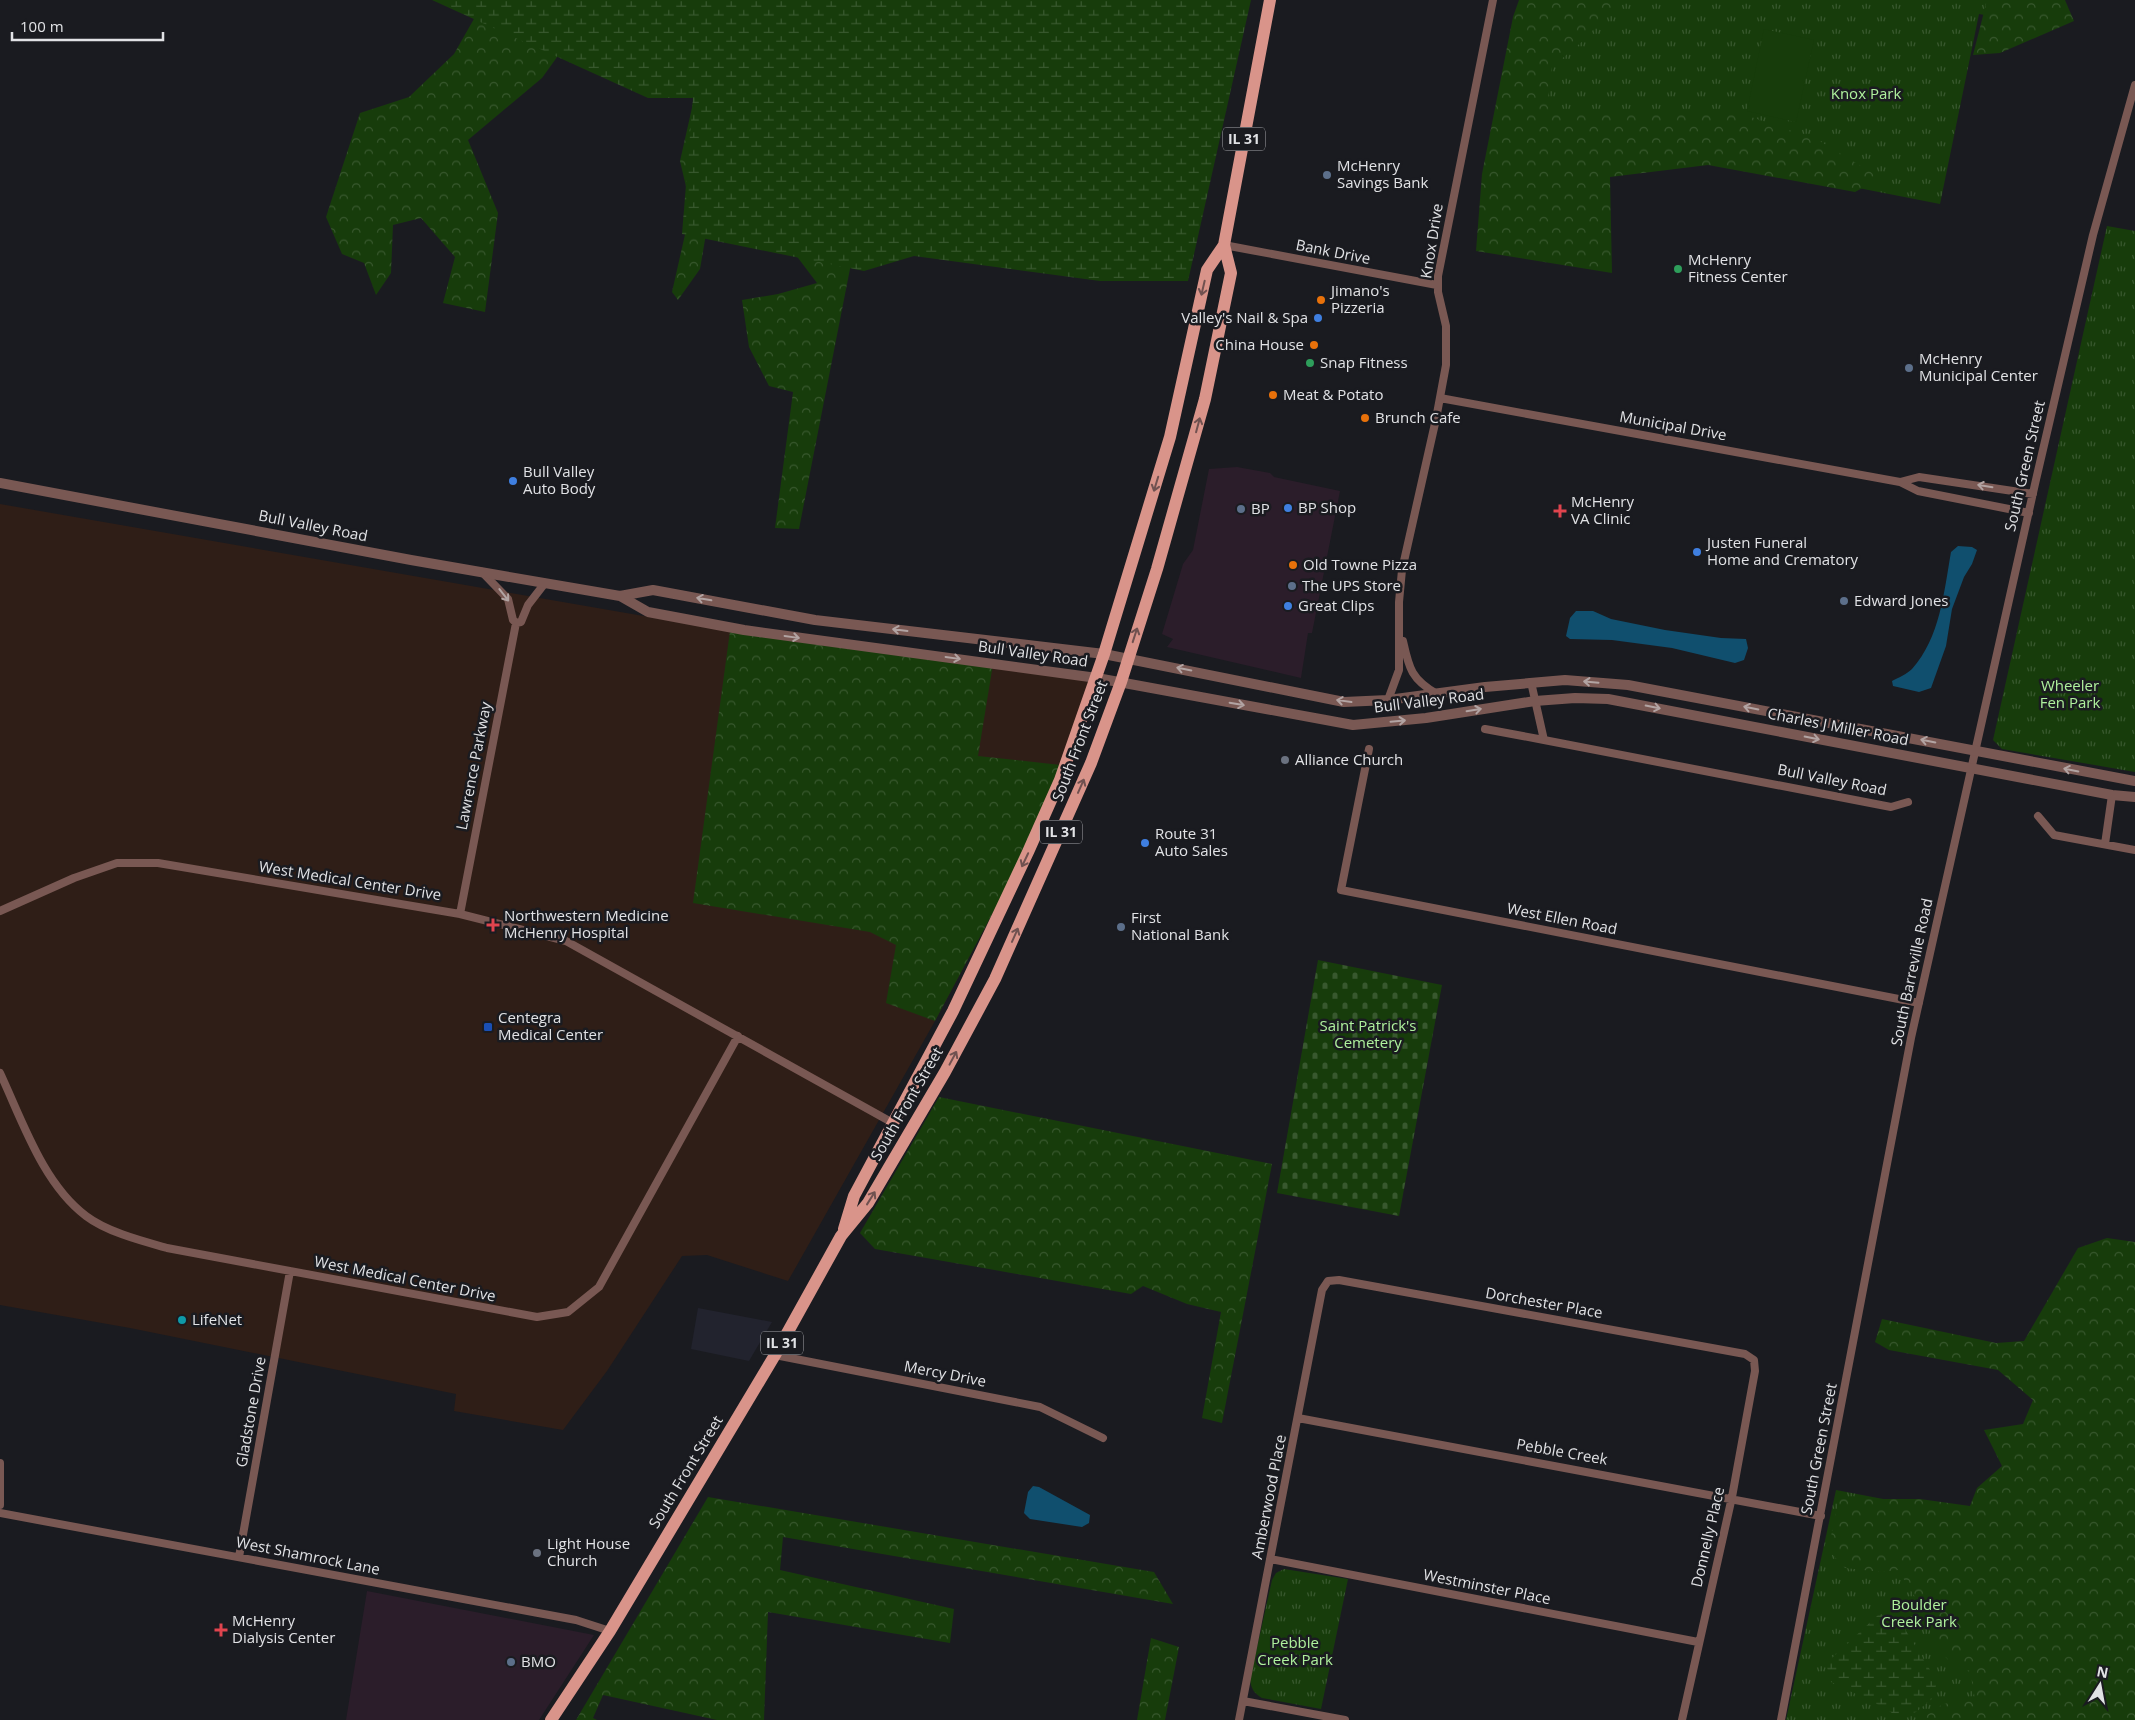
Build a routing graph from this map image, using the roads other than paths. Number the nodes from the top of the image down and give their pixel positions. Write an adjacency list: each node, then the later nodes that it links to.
1 (1270, 0): 5 (main road, South Front Street / IL 31)
2 (1493, 0): 6 (street, Knox Drive)
3 (2135, 85): 4 (street, South Green Street)
4 (2131, 115): 10 (street, South Green Street)
5 (1224, 245): 6 (street, Bank Drive); 17 (main road, South Front Street / IL 31, one-way to 17); 18 (main road, South Front Street / IL 31, one-way to 5)
6 (1437, 285): 7 (street, Knox Drive)
7 (1440, 398): 8 (street, Municipal Drive); 16 (street, Knox Drive)
8 (1900, 482): 10 (street, Municipal Drive, one-way to 8); 11 (street, Municipal Drive)
9 (0, 483): 12 (street, Bull Valley Road)
10 (2033, 494): 11 (street, South Green Street)
11 (2028, 513): 28 (street, South Green Street)
12 (482, 572): 13 (street, Bull Valley Road); 15 (street, Lawrence Parkway, one-way to 15)
13 (545, 583): 14 (street, Bull Valley Road); 15 (street, Lawrence Parkway)
14 (620, 596): 17 (street, Bull Valley Road, one-way to 14); 19 (street, Bull Valley Road, one-way to 19)
15 (516, 623): 38 (street, Lawrence Parkway)
16 (1400, 635): 22 (street, Knox Drive); 23 (street, Knox Drive)
17 (1104, 654): 18 (street, Bull Valley Road); 19 (main road, South Front Street / IL 31)
18 (1128, 658): 20 (main road, South Front Street / IL 31); 23 (street, Bull Valley Road, one-way to 18)
19 (1097, 678): 20 (street, Bull Valley Road); 42 (main road, South Front Street / IL 31, one-way to 42)
20 (1121, 682): 24 (street, Bull Valley Road, one-way to 24); 44 (main road, South Front Street / IL 31, one-way to 20)
21 (1531, 682): 22 (street, Bull Valley Road); 24 (street); 28 (street, Bull Valley Road, one-way to 21)
22 (1437, 694): 23 (street, Bull Valley Road)
23 (1388, 700)
24 (1535, 701): 26 (street); 29 (street, Charles J Miller Road, one-way to 29)
25 (1485, 728): 26 (street, Bull Valley Road)
26 (1544, 740): 33 (street, Bull Valley Road)
27 (1369, 749): 39 (street, West Ellen Road)
28 (1976, 751): 29 (street, South Green Street); 30 (street, one-way to 28)
29 (1972, 768): 31 (street, Charles J Miller Road); 39 (street, South Barreville Road)
30 (2135, 781)
31 (2112, 794): 32 (street, Charles J Miller Road); 35 (street)
32 (2135, 797)
33 (1908, 802)
34 (2038, 816): 35 (street)
35 (2105, 844): 36 (street)
36 (2135, 850)
37 (0, 912): 38 (street, West Medical Center Drive)
38 (460, 914): 40 (street, West Medical Center Drive)
39 (1919, 1003): 43 (street, South Barreville Road)
40 (738, 1036): 42 (street, West Medical Center Drive); 45 (street, West Medical Center Drive)
41 (0, 1073): 45 (street, West Medical Center Drive)
42 (893, 1123): 44 (main road, South Front Street / IL 31)
43 (1884, 1184): 55 (street, South Green Street)
44 (841, 1236): 47 (main road, South Front Street / IL 31)
45 (290, 1271): 56 (street, Gladstone Drive)
46 (1328, 1281): 48 (street, Dorchester Place); 49 (street, Amberwood Place)
47 (775, 1355): 50 (street, Mercy Drive); 58 (main road, South Front Street / IL 31)
48 (1754, 1360): 52 (street, Donnelly Place)
49 (1298, 1418): 52 (street, Pebble Creek); 57 (street, Amberwood Place)
50 (1103, 1438)
51 (0, 1463): 53 (street)
52 (1732, 1498): 55 (street, Pebble Creek); 59 (street, Donnelly Place)
53 (0, 1505)
54 (0, 1513): 56 (street, West Shamrock Lane)
55 (1821, 1516): 65 (street, South Green Street)
56 (239, 1557): 58 (street, West Shamrock Lane)
57 (1270, 1559): 59 (street, Westminster Place); 60 (street, Amberwood Place)
58 (610, 1631): 61 (main road, South Front Street / IL 31)
59 (1698, 1642): 64 (street, Donnelly Place)
60 (1242, 1701): 62 (street, Amberwood Place); 63 (street)
61 (552, 1720)
62 (1239, 1720)
63 (1345, 1720)
64 (1682, 1720)
65 (1781, 1720)

